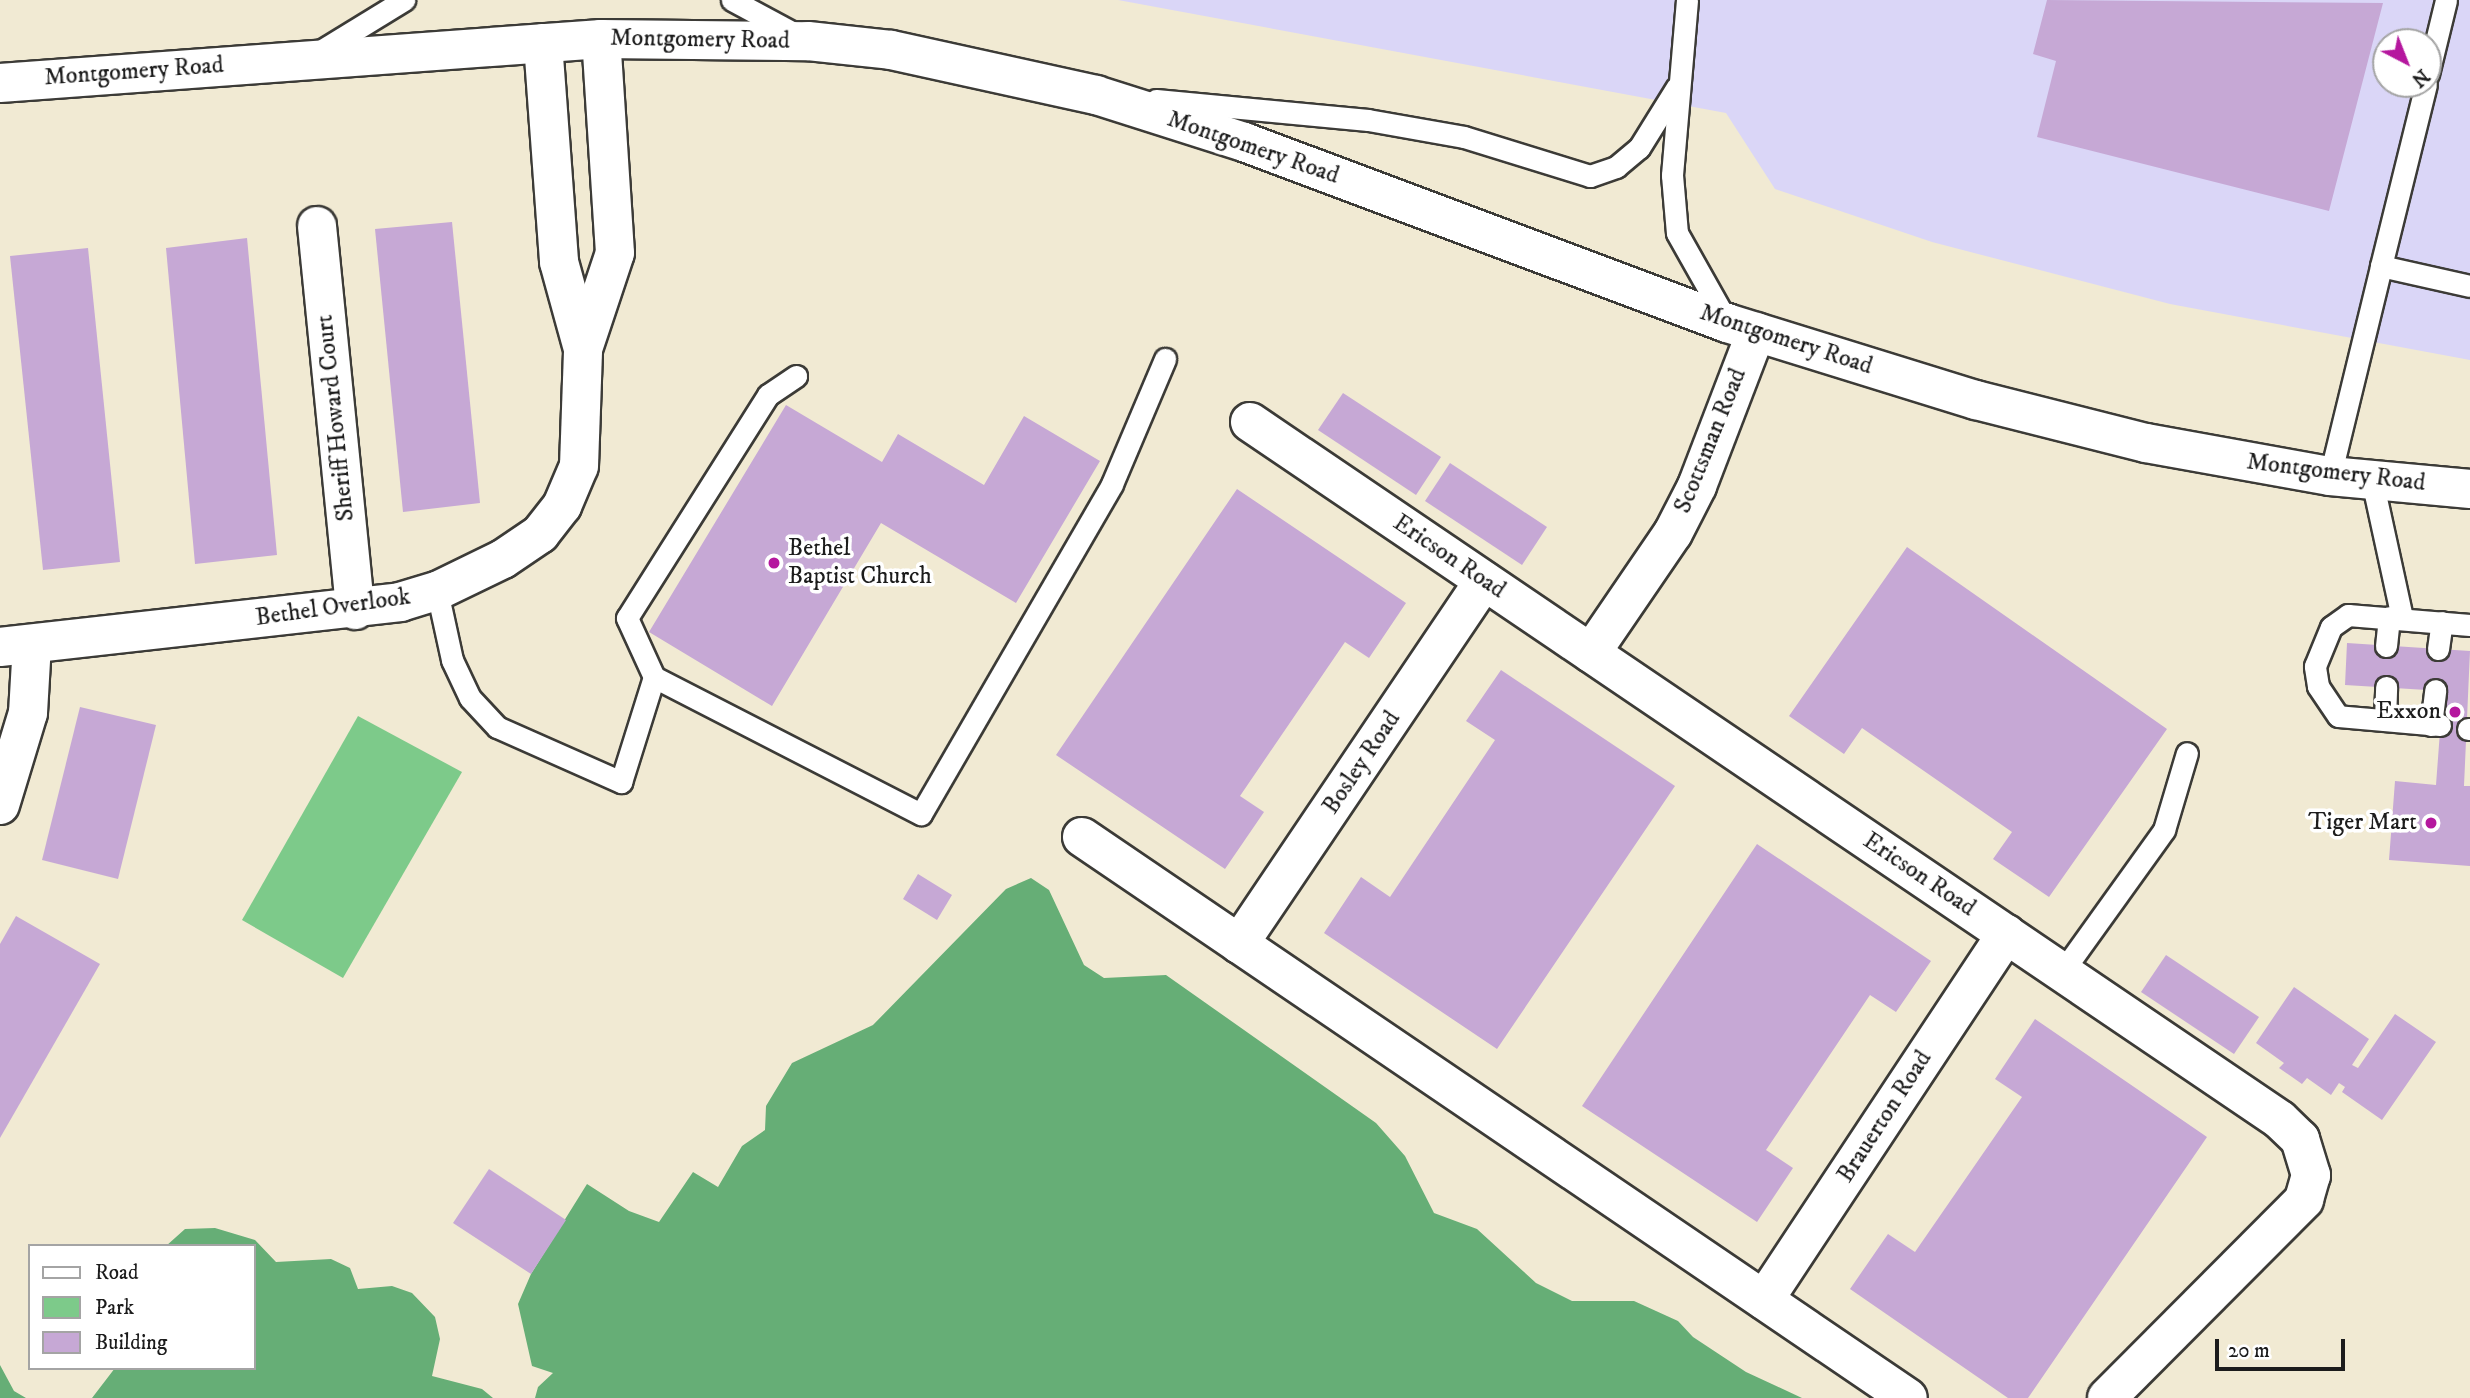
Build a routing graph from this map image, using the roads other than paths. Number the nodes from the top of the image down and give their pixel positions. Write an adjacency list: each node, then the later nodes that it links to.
1 (404, 0): 9 (lane)
2 (732, 0): 7 (lane)
3 (1687, 0): 11 (lane)
4 (2446, 0): 5 (lane)
5 (2439, 28)
6 (601, 39): 7 (street, Montgomery Road); 8 (street, Montgomery Road); 18 (street, Bethel Overlook)
7 (808, 41): 12 (street, Montgomery Road)
8 (543, 43): 9 (street, Montgomery Road); 18 (street, Bethel Overlook)
9 (308, 60): 10 (street, Montgomery Road)
10 (0, 83)
11 (1677, 87): 12 (lane); 17 (lane)
12 (1096, 94): 17 (street, Montgomery Road)
13 (2423, 98): 15 (lane)
14 (317, 226): 27 (street, Sheriff Howard Court)
15 (2381, 266): 16 (lane); 22 (lane)
16 (2470, 286)
17 (1742, 327): 22 (street, Montgomery Road); 34 (street, Scottsman Road)
18 (583, 349): 26 (street, Bethel Overlook)
19 (1165, 359): 35 (lane)
20 (796, 376): 35 (lane)
21 (1250, 422): 25 (street, Ericson Road)
22 (2330, 476): 23 (street, Montgomery Road)
23 (2372, 480): 24 (street, Montgomery Road); 28 (lane)
24 (2470, 489)
25 (1484, 581): 34 (street, Ericson Road); 43 (street, Bosley Road)
26 (437, 590): 27 (street, Bethel Overlook); 35 (lane)
27 (355, 610): 31 (street, Bethel Overlook)
28 (2396, 617): 29 (lane); 32 (lane); 38 (lane)
29 (2442, 622): 30 (lane); 33 (lane)
30 (2470, 625)
31 (16, 645): 40 (street)
32 (2386, 646)
33 (2438, 649)
34 (1591, 653): 42 (street, Ericson Road)
35 (654, 677)
36 (2386, 687): 38 (lane)
37 (2435, 690): 38 (lane)
38 (2385, 720)
39 (2187, 753): 44 (lane)
40 (0, 805)
41 (1082, 837): 43 (street)
42 (2006, 934): 44 (street, Ericson Road); 45 (street, Brauerton Road)
43 (1239, 944): 45 (street)
44 (2062, 972): 47 (street, Ericson Road)
45 (1764, 1300): 46 (street)
46 (1908, 1398)
47 (2106, 1398)

